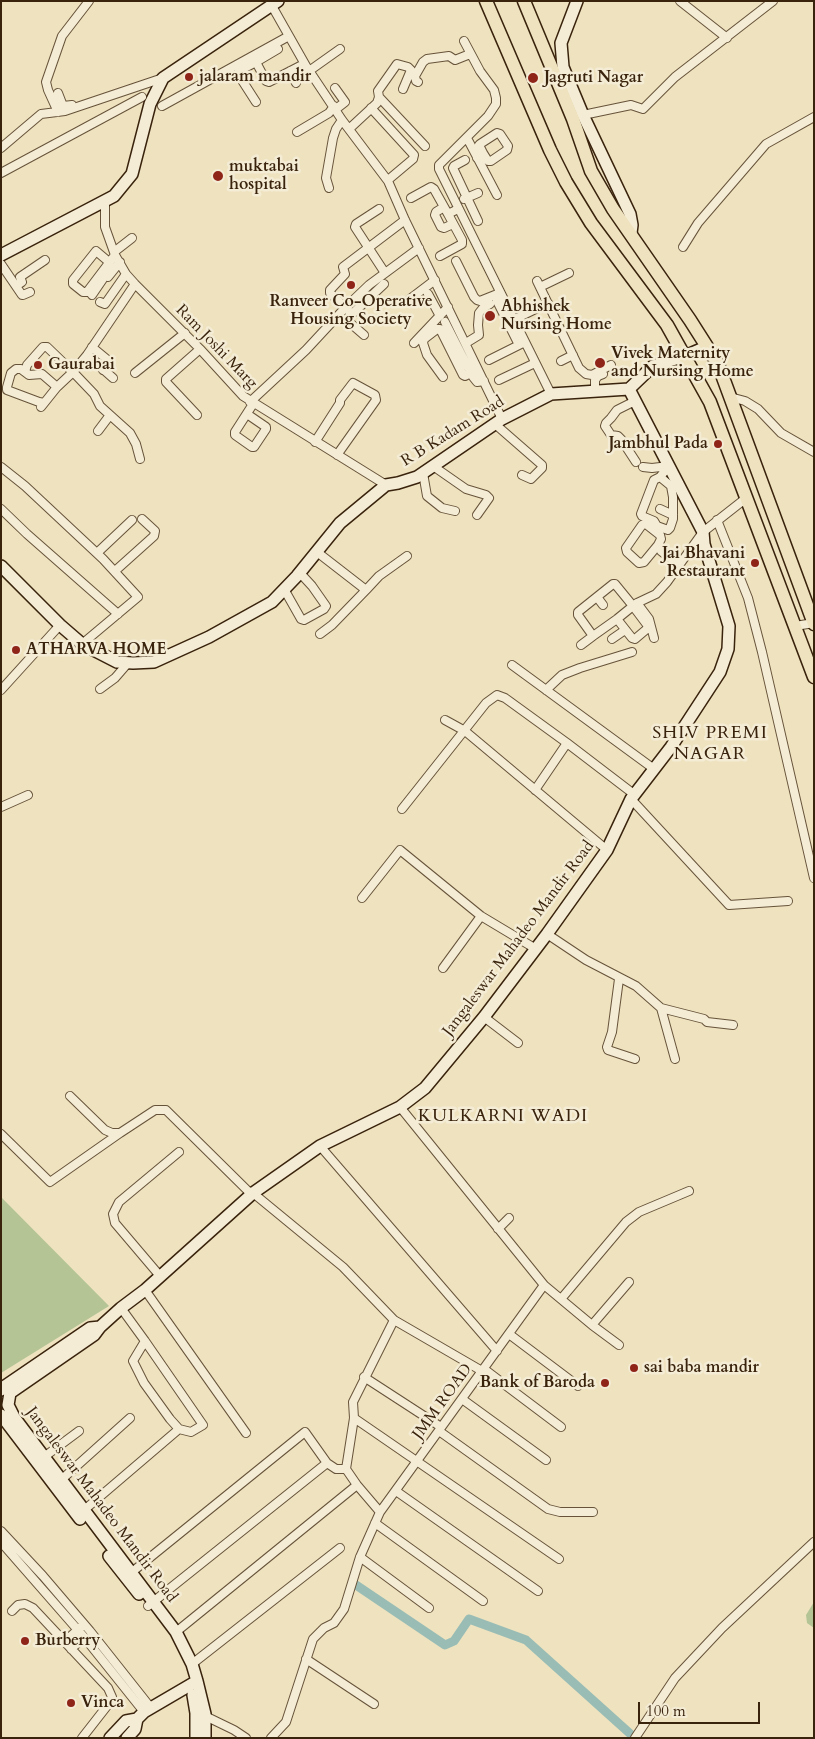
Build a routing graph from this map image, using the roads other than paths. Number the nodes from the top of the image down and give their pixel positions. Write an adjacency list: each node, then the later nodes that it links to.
1 (89, 1): 32 (street)
2 (486, 1): 93 (main road)
3 (524, 1): 56 (main road)
4 (577, 1): 33 (main road)
5 (680, 1): 9 (street)
6 (773, 1): 9 (street)
7 (275, 4): 8 (street); 18 (main road)
8 (289, 36): 15 (street); 27 (street)
9 (727, 38): 33 (street)
10 (464, 41): 13 (street)
11 (278, 49): 14 (street)
12 (340, 49): 17 (street)
13 (470, 54): 19 (street); 38 (street)
14 (256, 62): 16 (street); 28 (street)
15 (304, 64): 16 (street); 17 (street)
16 (290, 71): 20 (street)
17 (309, 71): 24 (street)
18 (163, 78): 21 (street); 27 (main road)
19 (418, 82)
20 (296, 83)
21 (138, 88): 27 (street); 29 (street)
22 (403, 89): 25 (street)
23 (58, 93): 29 (street)
24 (326, 95): 30 (street); 30 (street)
25 (379, 97): 31 (street); 39 (street)
26 (87, 98): 29 (street)
27 (151, 102): 42 (street); 49 (main road)
28 (256, 102)
29 (73, 106): 32 (street)
30 (335, 108): 35 (street); 37 (street)
31 (371, 108): 36 (street); 43 (street)
32 (58, 112): 40 (street)
33 (583, 116): 56 (main road)
34 (814, 117): 59 (street)
35 (342, 120): 36 (street); 44 (street)
36 (349, 128): 43 (street)
37 (297, 132)
38 (467, 138): 46 (street); 50 (street)
39 (425, 146)
40 (1, 148)
41 (465, 160): 48 (street)
42 (1, 173)
43 (388, 180): 53 (street)
44 (329, 188)
45 (478, 192): 48 (street)
46 (497, 195)
47 (411, 198): 52 (street)
48 (466, 198): 50 (street); 54 (street)
49 (105, 201): 61 (street, Ram Joshi Marg); 62 (main road)
50 (457, 206): 52 (street); 79 (street)
51 (379, 208): 58 (street)
52 (446, 211): 55 (street); 55 (street)
53 (405, 220): 58 (street); 60 (street)
54 (478, 220)
55 (453, 224): 63 (street)
56 (630, 233): 92 (main road)
57 (132, 238): 61 (street)
58 (369, 247): 69 (street); 88 (street)
59 (683, 247)
60 (419, 248): 69 (street); 73 (street)
61 (115, 254): 66 (street); 67 (street, Ram Joshi Marg)
62 (1, 255)
63 (440, 256)
64 (45, 260): 68 (street)
65 (456, 261): 79 (street)
66 (109, 262): 66 (street)
67 (120, 262): 71 (street, Ram Joshi Marg); 72 (street)
68 (1, 264)
69 (385, 273): 77 (street)
70 (569, 273): 86 (street)
71 (126, 274): 74 (street); 75 (street, Ram Joshi Marg)
72 (108, 276): 74 (street); 81 (street)
73 (435, 280): 83 (street); 87 (street)
74 (118, 284): 84 (street)
75 (134, 284): 94 (street, Ram Joshi Marg); 99 (street)
76 (384, 284): 78 (street)
77 (369, 285): 78 (street); 82 (street)
78 (376, 292): 85 (street)
79 (500, 293): 91 (street)
80 (428, 294): 90 (street)
81 (92, 295)
82 (358, 296): 85 (street); 88 (street)
83 (410, 298)
84 (100, 302)
85 (364, 303): 89 (street)
86 (548, 303): 91 (street); 103 (street)
87 (448, 307): 90 (street); 97 (street)
88 (345, 308): 89 (street); 128 (street)
89 (352, 314): 95 (street)
90 (442, 319): 96 (street); 116 (street)
91 (513, 320): 98 (street)
92 (690, 320): 93 (main road); 100 (main road)
93 (672, 332): 104 (main road)
94 (185, 334): 101 (street, Ram Joshi Marg); 115 (street)
95 (364, 335)
96 (414, 343)
97 (466, 343): 98 (street); 121 (street)
98 (522, 344): 106 (street); 108 (street)
99 (92, 347): 102 (street); 111 (street)
100 (706, 347): 104 (main road); 126 (main road)
101 (200, 349): 128 (street, Ram Joshi Marg); 131 (street)
102 (87, 355): 111 (street); 113 (street)
103 (573, 356): 107 (street); 117 (street)
104 (685, 356): 123 (main road); 146 (main road)
105 (442, 360): 109 (street)
106 (489, 360)
107 (561, 361)
108 (535, 363): 120 (street); 125 (street)
109 (433, 364): 116 (street); 118 (street)
110 (611, 365): 117 (street)
111 (103, 370): 119 (street)
112 (25, 372): 113 (street); 122 (street); 122 (street)
113 (73, 372): 122 (street); 130 (street)
114 (606, 372): 117 (street)
115 (135, 373)
116 (471, 373): 121 (street)
117 (595, 376): 124 (street)
118 (443, 377)
119 (113, 378)
120 (500, 380)
121 (484, 381): 132 (street)
122 (57, 386)
123 (629, 389): 124 (main road, R B Kadam Road); 127 (main road, Jangaleswar Mahadeo Mandir Road)
124 (595, 392): 125 (main road, R B Kadam Road)
125 (551, 394): 132 (main road, R B Kadam Road)
126 (730, 397): 135 (street); 171 (main road)
127 (635, 401): 138 (street); 140 (main road, Jangaleswar Mahadeo Mandir Road)
128 (251, 403): 129 (street); 134 (street, Ram Joshi Marg)
129 (247, 414)
130 (110, 415): 133 (street); 137 (street)
131 (197, 415)
132 (498, 422): 142 (main road, R B Kadam Road); 143 (street)
133 (98, 431)
134 (315, 442): 136 (street, Ram Joshi Marg); 136 (street)
135 (814, 452)
136 (337, 455): 145 (street, Ram Joshi Marg)
137 (140, 459)
138 (636, 462)
139 (643, 466): 140 (street)
140 (669, 466): 144 (street); 155 (main road, Jangaleswar Mahadeo Mandir Road)
141 (1, 467): 158 (street)
142 (428, 470): 145 (main road, R B Kadam Road); 149 (street); 150 (street)
143 (522, 475)
144 (660, 477): 151 (street); 151 (street)
145 (386, 485): 157 (main road, R B Kadam Road)
146 (745, 499): 154 (street); 173 (main road)
147 (660, 509): 151 (street)
148 (1, 510): 169 (street)
149 (455, 512)
150 (477, 515)
151 (673, 515)
152 (142, 519): 162 (street)
153 (132, 520): 158 (street)
154 (717, 520): 155 (street); 198 (street)
155 (703, 532): 160 (street); 191 (main road, Jangaleswar Mahadeo Mandir Road)
156 (658, 545): 156 (street); 160 (street)
157 (316, 552): 163 (main road, R B Kadam Road); 165 (street)
158 (97, 554): 162 (street)
159 (406, 556): 165 (street)
160 (679, 565): 168 (street)
161 (1, 566): 172 (main road, R B Kadam Road)
162 (114, 572): 169 (street)
163 (300, 573): 164 (main road, R B Kadam Road); 164 (street)
164 (284, 589): 182 (main road, R B Kadam Road)
165 (366, 590): 175 (street)
166 (596, 597): 167 (street); 168 (street); 176 (street)
167 (603, 605)
168 (635, 605): 170 (street); 174 (street); 177 (street)
169 (118, 614): 179 (street)
170 (617, 619): 174 (street); 176 (street)
171 (814, 623): 173 (street)
172 (60, 625): 179 (main road, R B Kadam Road); 186 (street)
173 (794, 626): 184 (main road)
174 (625, 630): 178 (street)
175 (320, 634)
176 (593, 636): 180 (street)
177 (654, 638)
178 (612, 639)
179 (82, 644): 182 (main road, R B Kadam Road)
180 (581, 644)
181 (632, 652): 187 (street)
182 (128, 663): 185 (street)
183 (512, 665): 187 (street)
184 (814, 677)
185 (100, 689)
186 (1, 690)
187 (546, 690): 191 (street)
188 (445, 720): 189 (street)
189 (464, 731): 190 (street); 192 (street); 196 (street)
190 (567, 743): 192 (street); 194 (street)
191 (654, 769): 194 (main road, Jangaleswar Mahadeo Mandir Road)
192 (535, 790): 197 (street)
193 (28, 794): 195 (street)
194 (633, 797): 197 (main road, Jangaleswar Mahadeo Mandir Road); 200 (street)
195 (1, 807)
196 (402, 808)
197 (607, 850): 202 (main road, Jangaleswar Mahadeo Mandir Road)
198 (814, 878)
199 (362, 898): 201 (street)
200 (788, 901)
201 (482, 916): 203 (street); 204 (street)
202 (547, 934): 203 (main road, Jangaleswar Mahadeo Mandir Road); 205 (street)
203 (536, 949): 207 (main road, Jangaleswar Mahadeo Mandir Road)
204 (443, 968)
205 (619, 979): 206 (street); 210 (street)
206 (661, 1008): 208 (street); 211 (street)
207 (484, 1017): 209 (street); 213 (main road, Jangaleswar Mahadeo Mandir Road)
208 (733, 1024)
209 (518, 1043)
210 (635, 1059)
211 (675, 1059)
212 (70, 1096): 214 (street)
213 (400, 1107): 216 (main road, Jangaleswar Mahadeo Mandir Road); 221 (street)
214 (120, 1133): 215 (street); 219 (street)
215 (1, 1134)
216 (320, 1146): 219 (main road, Jangaleswar Mahadeo Mandir Road); 233 (street)
217 (179, 1152): 222 (street)
218 (689, 1191): 226 (street)
219 (253, 1193): 222 (main road, Jangaleswar Mahadeo Mandir Road); 228 (street)
220 (509, 1218): 221 (street)
221 (498, 1228): 224 (street)
222 (160, 1276): 225 (main road, Jangaleswar Mahadeo Mandir Road)
223 (629, 1282): 229 (street)
224 (544, 1285): 226 (street); 230 (street, JMM ROAD)
225 (144, 1290): 227 (main road, Jangaleswar Mahadeo Mandir Road); 246 (street)
226 (561, 1299): 229 (street)
227 (121, 1308): 231 (street); 237 (main road, Jangaleswar Mahadeo Mandir Road)
228 (394, 1320): 234 (street); 235 (street)
229 (592, 1325): 232 (street)
230 (510, 1334): 233 (street, JMM ROAD); 236 (street)
231 (145, 1342): 243 (street); 243 (street)
232 (619, 1345)
233 (497, 1351): 234 (street, JMM ROAD)
234 (483, 1370): 238 (street, JMM ROAD); 242 (street)
235 (364, 1377): 241 (street); 244 (street)
236 (578, 1386)
237 (4, 1394): 247 (main road, Jangaleswar Mahadeo Mandir Road)
238 (462, 1399): 244 (street, JMM ROAD); 248 (street)
239 (1, 1415): 268 (main road, Jangaleswar Mahadeo Mandir Road)
240 (130, 1418): 252 (street)
241 (354, 1418): 249 (street); 251 (street)
242 (561, 1428)
243 (179, 1429): 255 (street)
244 (440, 1429): 249 (street, JMM ROAD); 257 (street)
245 (79, 1431): 247 (street)
246 (246, 1433)
247 (44, 1457): 252 (main road, Jangaleswar Mahadeo Mandir Road)
248 (546, 1460)
249 (417, 1461): 254 (street, JMM ROAD); 264 (street)
250 (327, 1463): 251 (street); 265 (street); 268 (street)
251 (346, 1469): 253 (street)
252 (61, 1480): 255 (main road, Jangaleswar Mahadeo Mandir Road)
253 (357, 1485): 256 (street); 273 (street)
254 (396, 1491): 256 (street, JMM ROAD); 266 (street)
255 (83, 1510): 265 (main road, Jangaleswar Mahadeo Mandir Road)
256 (380, 1512): 258 (street, JMM ROAD)
257 (593, 1512)
258 (375, 1523): 263 (street, JMM ROAD); 267 (street)
259 (1, 1531): 271 (street)
260 (1, 1542): 272 (street)
261 (814, 1542): 283 (street)
262 (340, 1548): 278 (street)
263 (360, 1557): 269 (street); 277 (street, JMM ROAD)
264 (559, 1559)
265 (132, 1572): 268 (main road, Jangaleswar Mahadeo Mandir Road)
266 (538, 1591)
267 (483, 1601)
268 (151, 1604): 273 (main road, Jangaleswar Mahadeo Mandir Road); 279 (main road, Jangaleswar Mahadeo Mandir Road)
269 (429, 1608)
270 (12, 1611): 275 (street)
271 (85, 1624): 272 (street); 281 (street)
272 (78, 1630): 274 (street); 275 (street)
273 (176, 1632): 278 (main road, Jangaleswar Mahadeo Mandir Road)
274 (84, 1637): 276 (street); 281 (street)
275 (64, 1642): 276 (street)
276 (70, 1648): 284 (street)
277 (306, 1659): 280 (street); 290 (street, JMM ROAD)
278 (192, 1664): 279 (main road, Jangaleswar Mahadeo Mandir Road)
279 (194, 1683): 281 (main road); 282 (main road)
280 (374, 1704)
281 (144, 1713): 285 (main road); 286 (main road)
282 (200, 1714): 287 (main road); 288 (main road); 289 (street)
283 (636, 1736)
284 (82, 1738)
285 (110, 1738)
286 (127, 1738)
287 (196, 1738)
288 (205, 1738)
289 (246, 1738)
290 (271, 1738)

